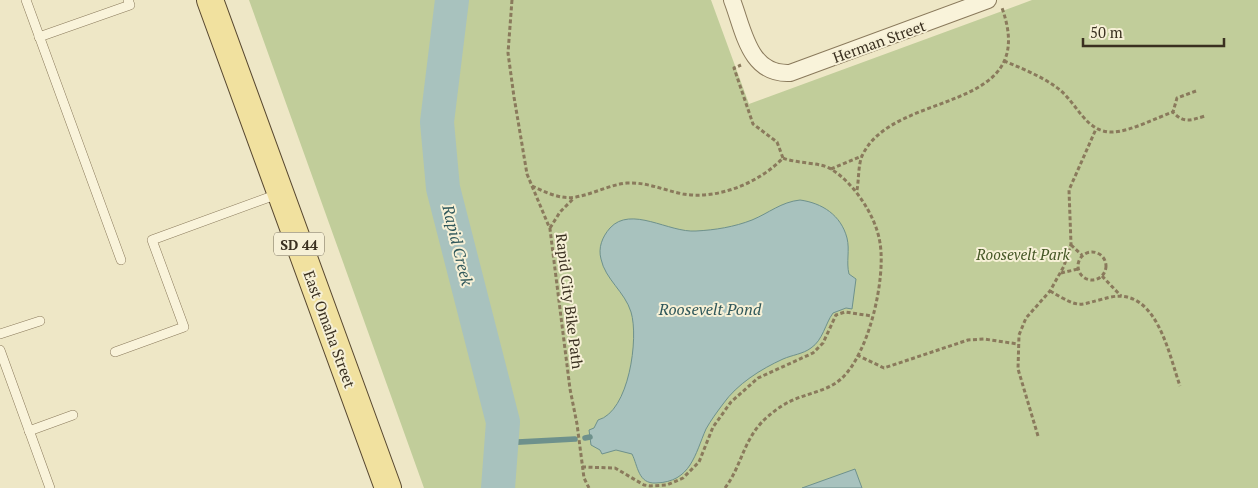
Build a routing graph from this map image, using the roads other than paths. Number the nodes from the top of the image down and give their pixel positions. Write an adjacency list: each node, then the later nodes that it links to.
1 (26, 0): 6 (lane)
2 (128, 0): 6 (lane)
3 (210, 0): 7 (main road, East Omaha Street / SD 44)
4 (732, 0): 5 (street, Herman Street)
5 (988, 0)
6 (39, 37): 8 (lane)
7 (280, 193): 12 (lane); 16 (main road, East Omaha Street / SD 44)
8 (121, 260)
9 (40, 321): 10 (lane)
10 (0, 334)
11 (0, 350): 14 (lane)
12 (116, 352)
13 (73, 415): 14 (lane)
14 (29, 431): 15 (lane)
15 (50, 488)
16 (388, 488)

